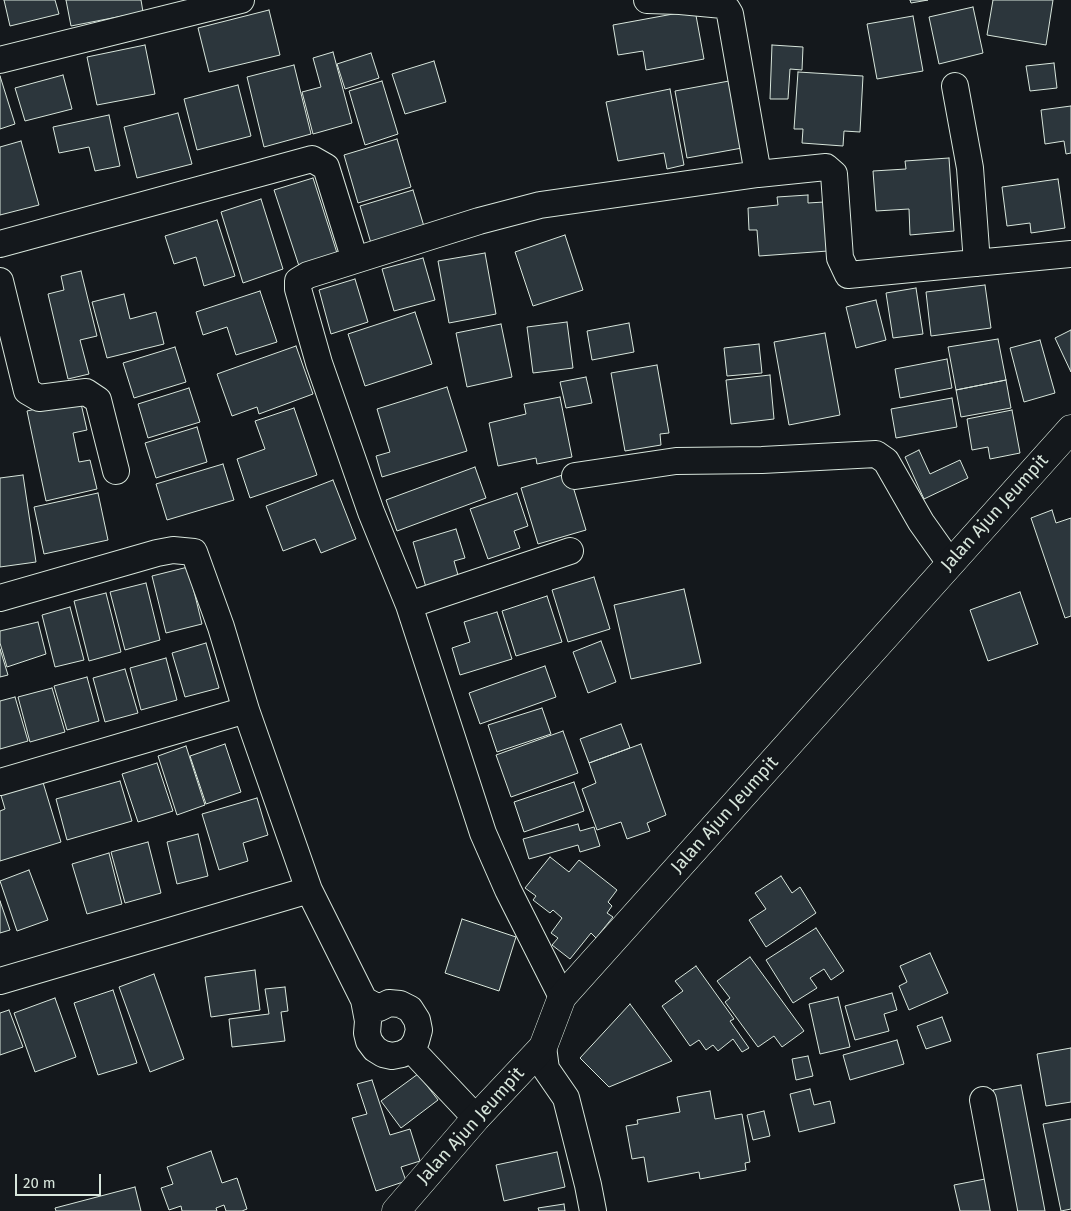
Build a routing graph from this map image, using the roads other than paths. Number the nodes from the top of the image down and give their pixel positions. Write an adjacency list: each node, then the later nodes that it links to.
1 (241, 0): 3 (street)
2 (647, 0): 5 (street)
3 (0, 60)
4 (955, 86): 9 (street)
5 (758, 174): 8 (street); 9 (street)
6 (0, 244): 8 (street)
7 (1071, 254): 9 (street)
8 (355, 260): 17 (street)
9 (977, 263)
10 (0, 281): 12 (street)
11 (1071, 429): 15 (street, Jalan Ajun Jeumpit)
12 (116, 471)
13 (575, 476): 15 (street)
14 (570, 551): 17 (street)
15 (950, 563): 22 (street, Jalan Ajun Jeumpit)
16 (0, 598): 18 (street)
17 (409, 605): 22 (street)
18 (246, 710): 19 (street); 20 (street)
19 (0, 782)
20 (309, 890): 21 (street); 23 (street)
21 (0, 981)
22 (562, 997): 25 (street, Jalan Ajun Jeumpit)
23 (364, 1000): 24 (street); 24 (street)
24 (411, 1049): 27 (street)
25 (544, 1058): 27 (street, Jalan Ajun Jeumpit); 29 (street)
26 (983, 1100): 30 (street)
27 (476, 1118): 28 (street, Jalan Ajun Jeumpit)
28 (396, 1211)
29 (593, 1211)
30 (1004, 1211)

